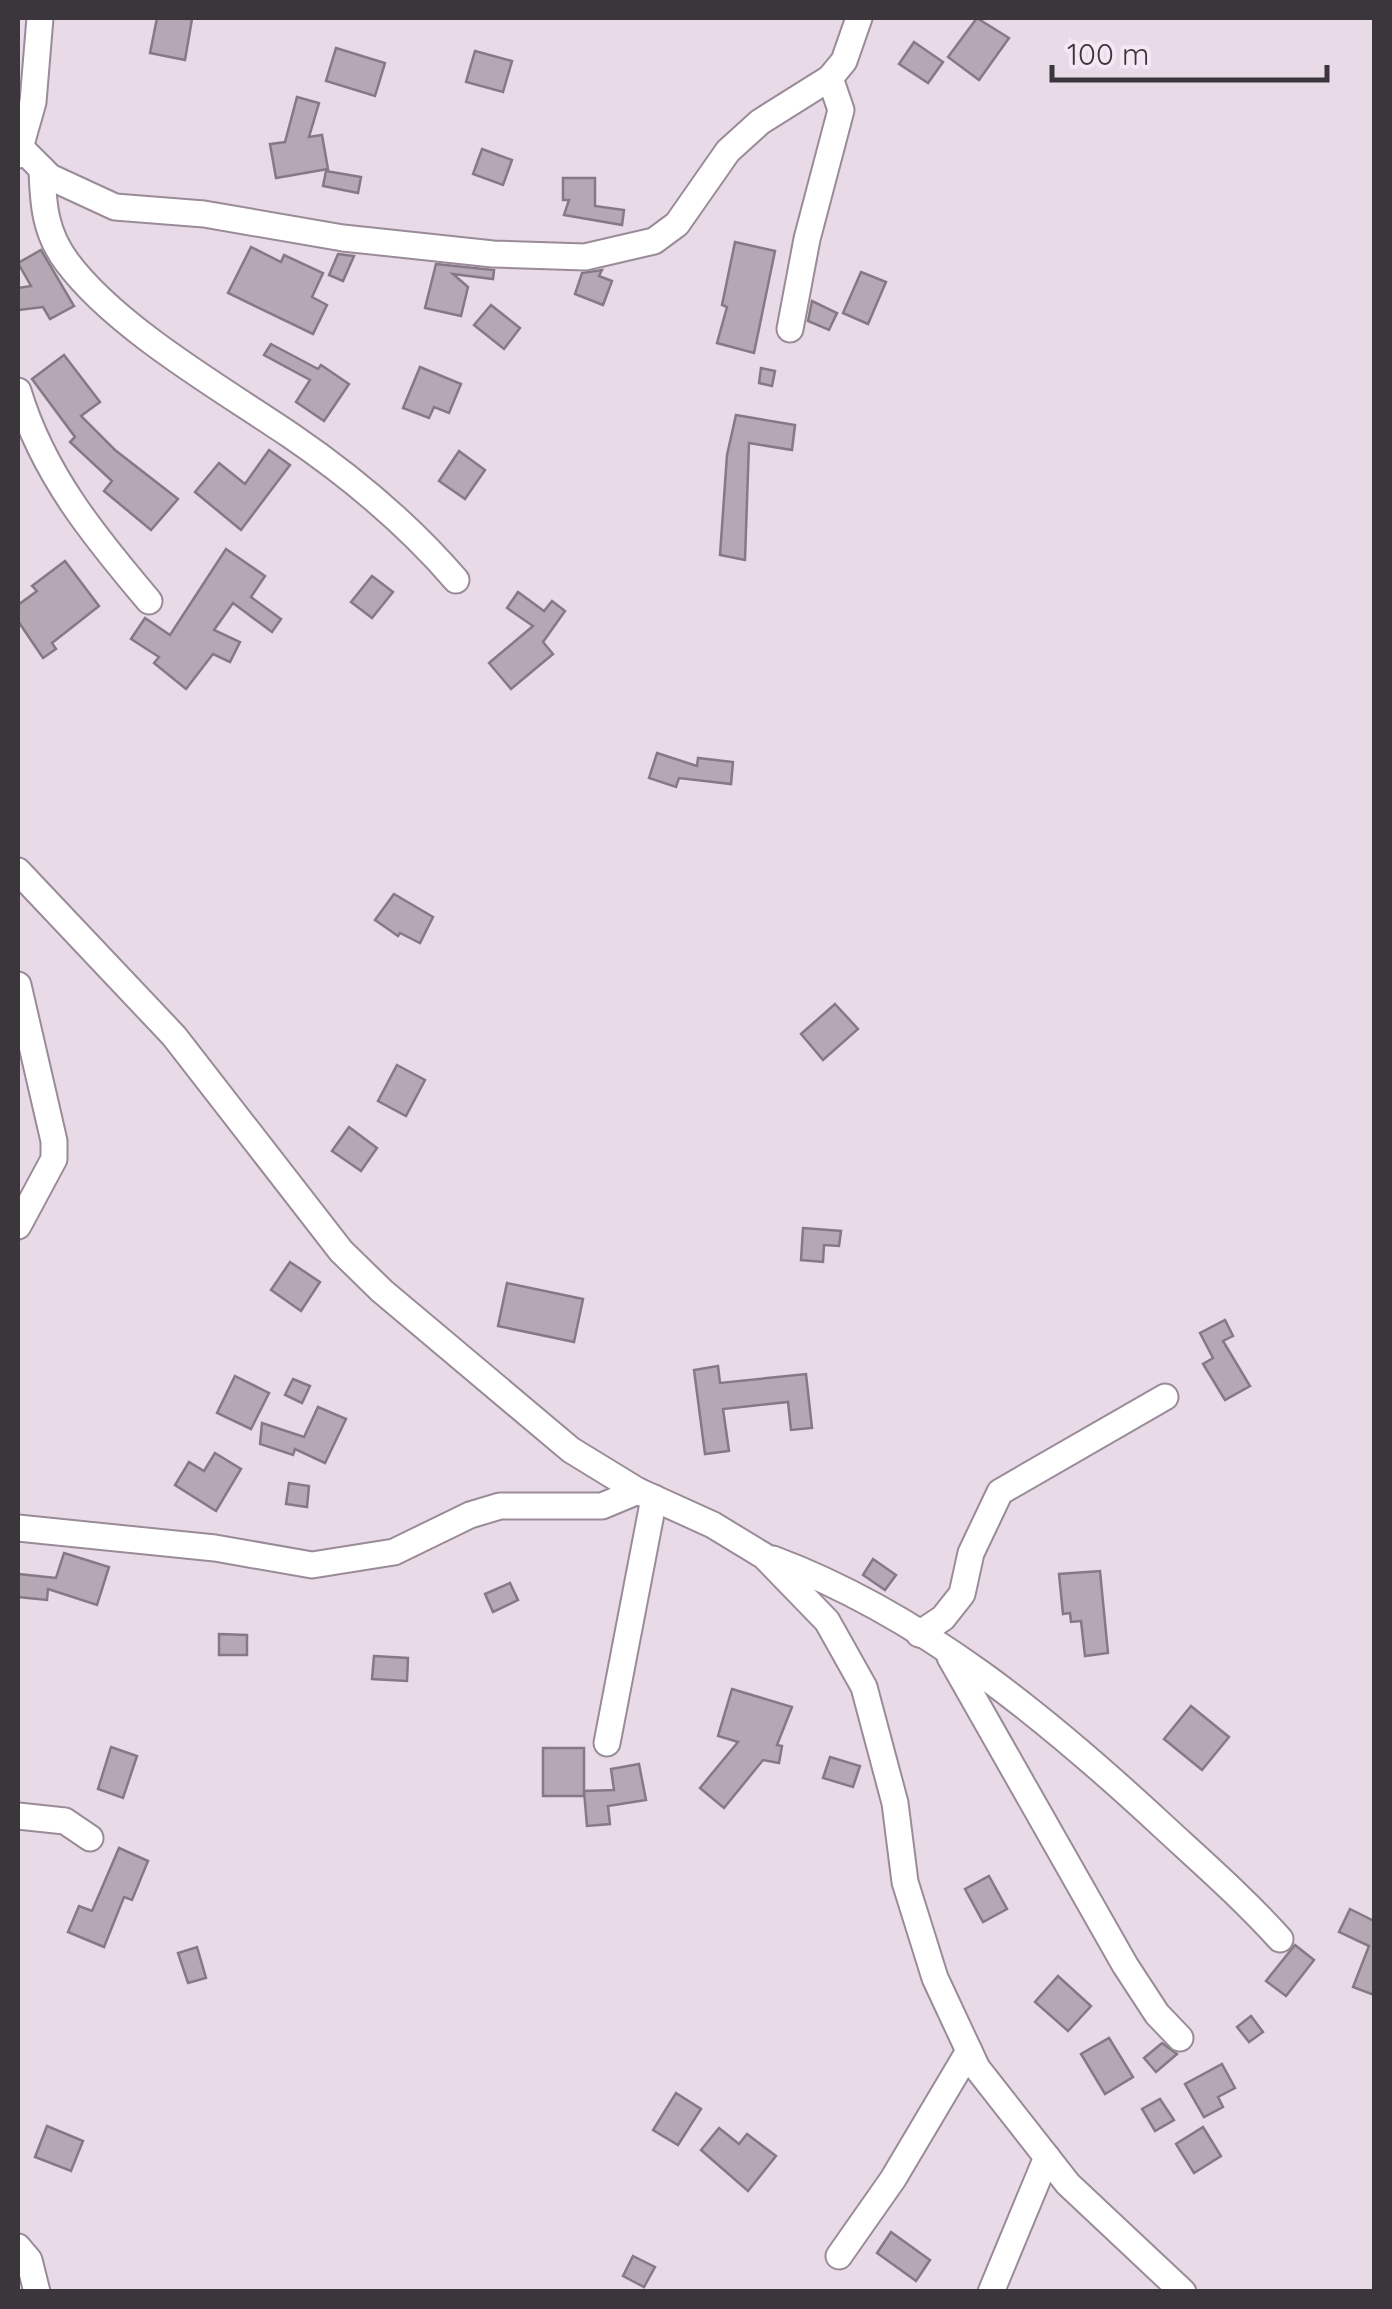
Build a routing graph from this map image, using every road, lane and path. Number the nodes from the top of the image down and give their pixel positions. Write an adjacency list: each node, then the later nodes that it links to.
1 (40, 18): 4 (street)
2 (859, 18): 3 (street)
3 (830, 78): 5 (street); 6 (street)
4 (19, 152): 5 (street)
5 (42, 168): 8 (street)
6 (790, 329)
7 (18, 391): 9 (street)
8 (456, 580)
9 (149, 601)
10 (18, 871): 14 (street)
11 (18, 985): 12 (street)
12 (18, 1226)
13 (1165, 1397): 17 (street)
14 (646, 1495): 15 (street); 16 (street); 19 (street)
15 (18, 1528)
16 (764, 1556): 17 (street); 24 (street)
17 (919, 1634): 18 (street)
18 (948, 1652): 22 (street); 23 (street)
19 (607, 1743)
20 (18, 1816): 21 (street)
21 (90, 1838)
22 (1280, 1939)
23 (1180, 2038)
24 (969, 2051): 25 (street); 27 (street)
25 (1047, 2157): 29 (street); 30 (street)
26 (18, 2247): 28 (street)
27 (839, 2256)
28 (37, 2292)
29 (991, 2292)
30 (1183, 2292)

